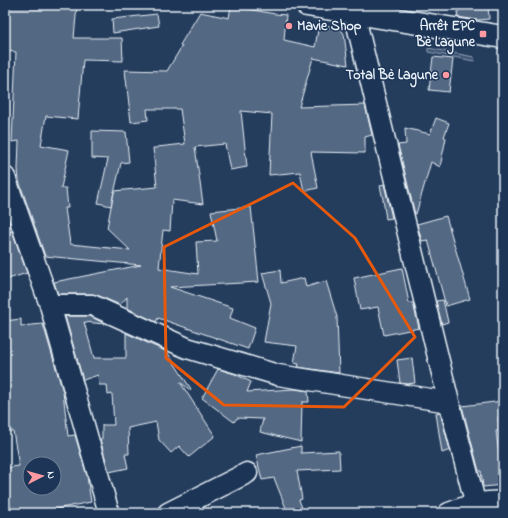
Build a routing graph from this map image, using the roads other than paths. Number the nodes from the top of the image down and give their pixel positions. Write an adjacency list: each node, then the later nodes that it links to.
1 (307, 5): 2 (main road)
2 (354, 13): 3 (main road); 6 (street)
3 (503, 37)
4 (5, 177): 5 (street)
5 (50, 304): 6 (street); 10 (street)
6 (449, 402): 9 (street)
7 (247, 473): 11 (street)
8 (503, 501): 9 (street)
9 (477, 508): 12 (street)
10 (109, 513)
11 (168, 513)
12 (449, 513)

